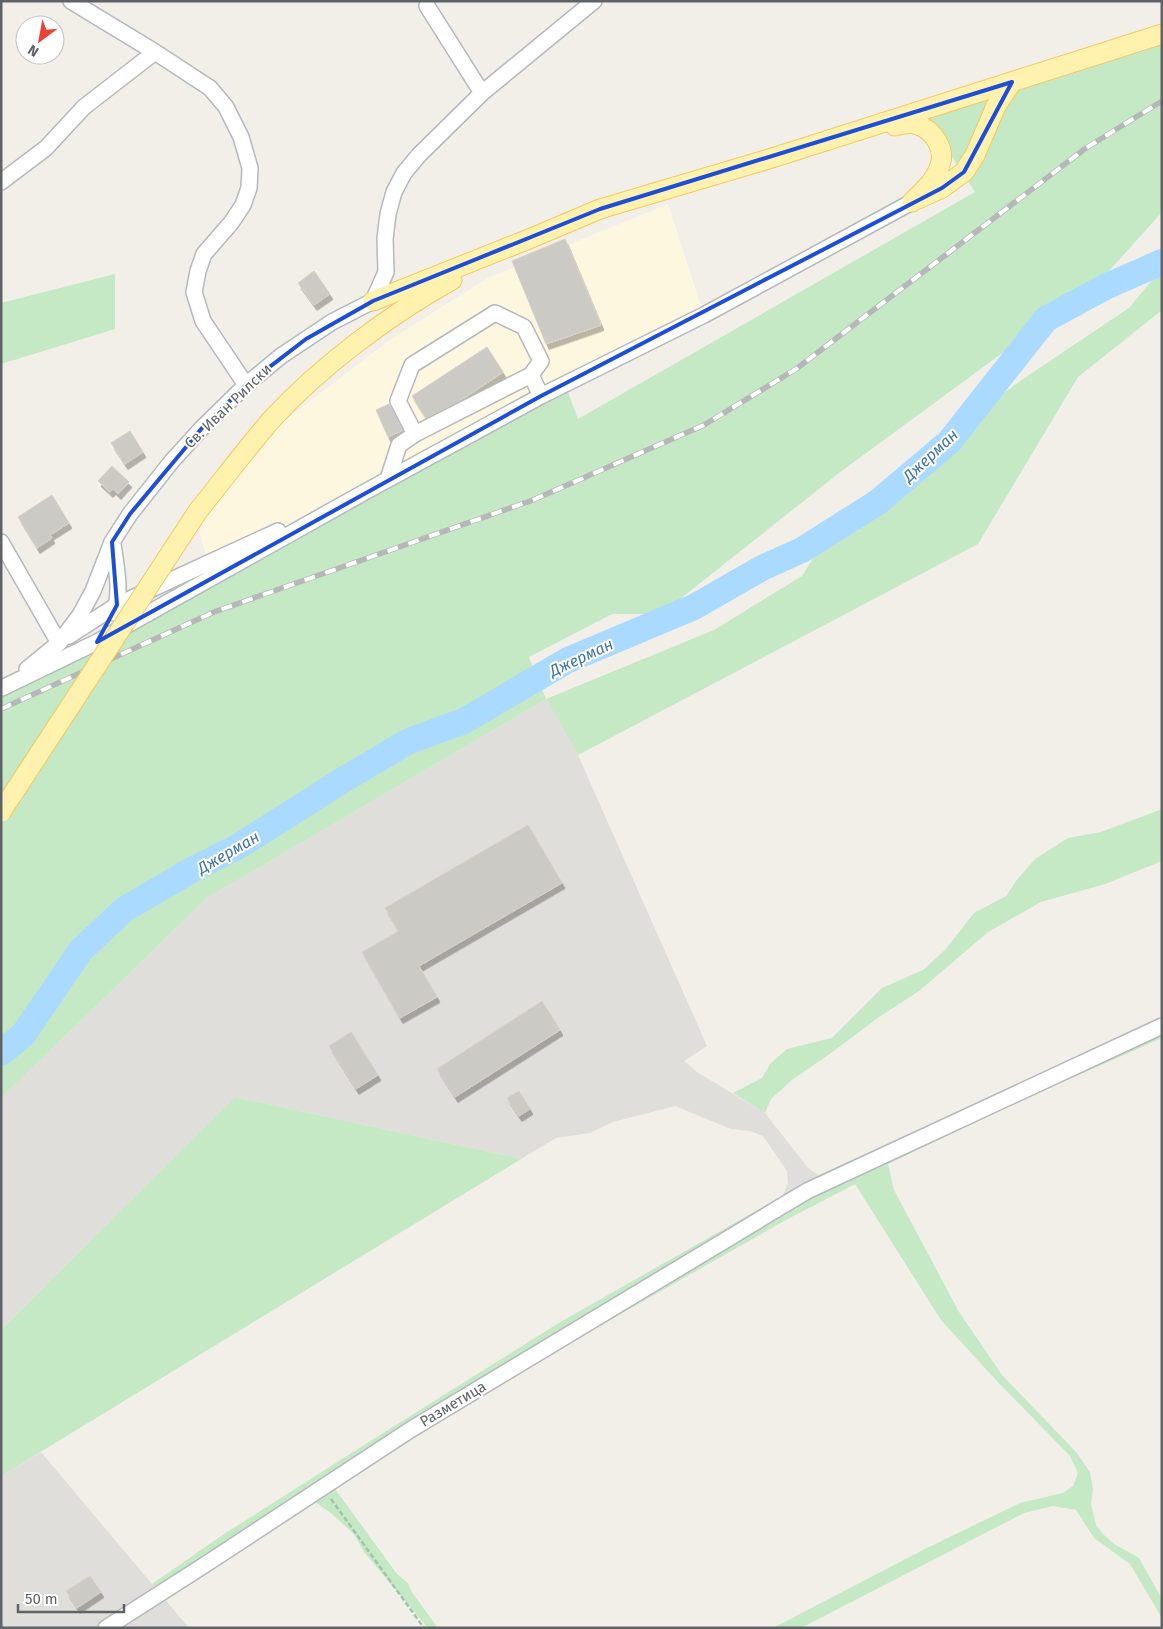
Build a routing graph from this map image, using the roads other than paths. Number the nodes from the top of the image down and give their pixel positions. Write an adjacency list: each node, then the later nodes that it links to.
1 (71, 1): 5 (street)
2 (594, 1): 7 (street)
3 (427, 6): 7 (street)
4 (1162, 34): 6 (main road)
5 (155, 52): 9 (street); 15 (street)
6 (1012, 82): 8 (main road); 10 (main road)
7 (482, 93): 12 (street)
8 (772, 158): 10 (main road); 11 (main road)
9 (1, 182)
10 (912, 202): 16 (street)
11 (529, 239): 12 (main road); 13 (main road)
12 (372, 301): 13 (main road); 15 (street, Св. Иван Рилски)
13 (370, 334): 26 (main road, bridge)
14 (531, 375): 16 (street); 17 (street); 17 (street)
15 (246, 385): 21 (street, Св. Иван Рилски)
16 (541, 396): 18 (street)
17 (415, 434): 18 (street)
18 (388, 479): 19 (street)
19 (363, 493): 22 (street); 23 (street)
20 (1, 542): 24 (street)
21 (112, 542): 22 (street); 24 (street, Св. Иван Рилски)
22 (117, 606): 23 (street); 24 (street)
23 (97, 642): 25 (street)
24 (59, 643): 25 (street, Св. Иван Рилски)
25 (2, 689)
26 (1, 812)
27 (1162, 1026): 28 (street, Разметица)
28 (106, 1628)

